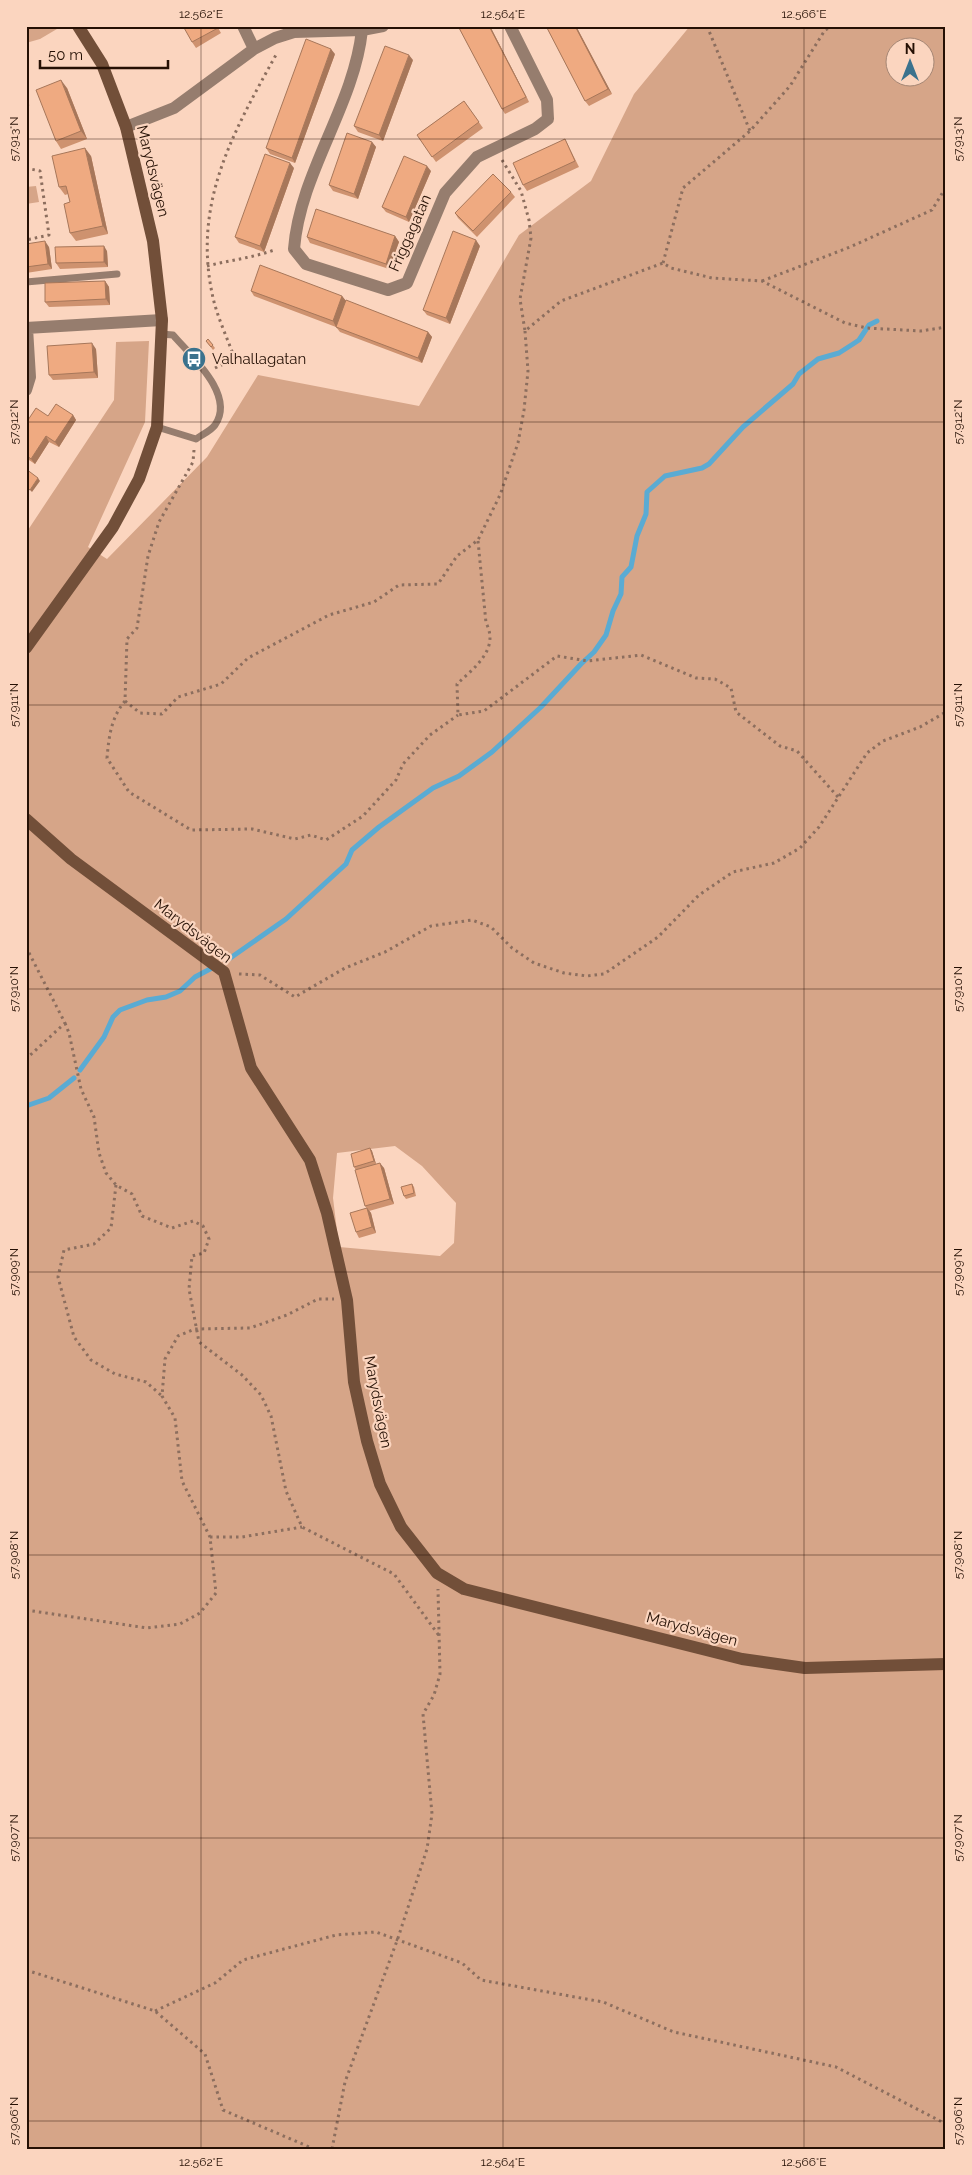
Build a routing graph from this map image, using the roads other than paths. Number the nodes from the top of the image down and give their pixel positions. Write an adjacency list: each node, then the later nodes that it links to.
1 (78, 26): 8 (street, Marydsvägen)
2 (243, 26): 7 (street)
3 (383, 26): 6 (street)
4 (510, 26): 6 (street, Friggagatan)
5 (346, 28): 6 (street); 7 (street)
6 (362, 30)
7 (254, 49): 8 (street)
8 (126, 127): 11 (street, Marydsvägen)
9 (118, 274): 10 (lane)
10 (26, 282)
11 (162, 320): 12 (street); 13 (street, Marydsvägen)
12 (27, 327): 14 (street)
13 (161, 334): 15 (street, Marydsvägen); 15 (lane)
14 (26, 390)
15 (157, 427): 16 (street, Marydsvägen)
16 (26, 648)
17 (26, 819): 18 (street, Marydsvägen)
18 (946, 1664)

